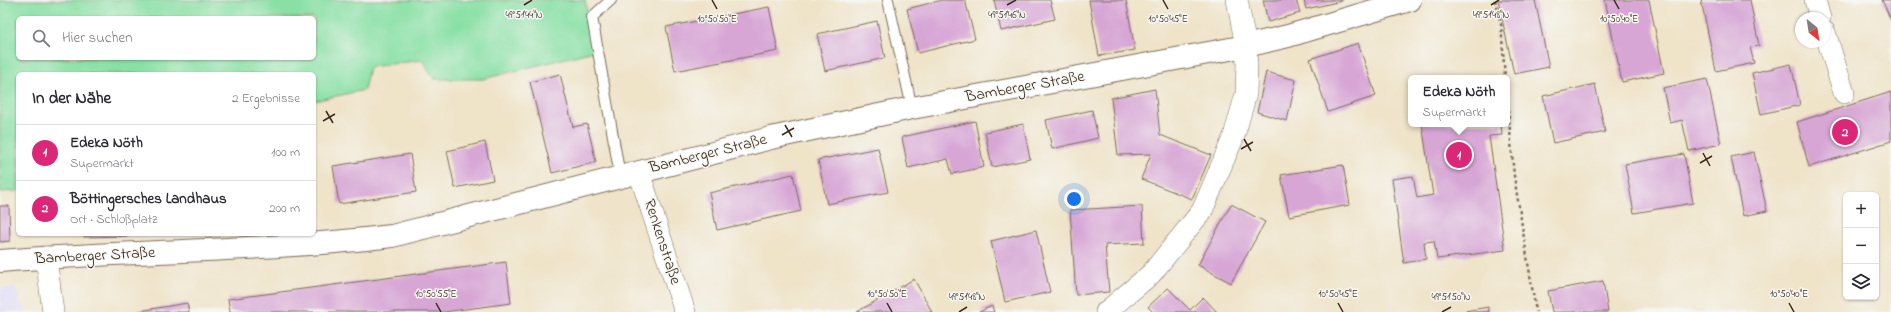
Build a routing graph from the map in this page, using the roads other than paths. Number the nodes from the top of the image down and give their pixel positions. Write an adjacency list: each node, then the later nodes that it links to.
1 (612, 0): 11 (lane)
2 (888, 0): 10 (lane)
3 (1237, 0): 7 (street)
4 (1410, 0): 7 (main road, Bamberger Straße)
5 (1815, 0): 6 (street)
6 (1818, 12)
7 (1246, 46): 10 (main road, Bamberger Straße); 16 (street)
8 (1830, 48): 9 (street)
9 (1844, 93)
10 (912, 108): 11 (main road, Bamberger Straße)
11 (630, 174): 12 (main road, Bamberger Straße); 15 (street, Renkenstraße)
12 (46, 258): 13 (main road, Bamberger Straße); 14 (street)
13 (0, 262)
14 (53, 312)
15 (685, 312)
16 (1106, 312)

